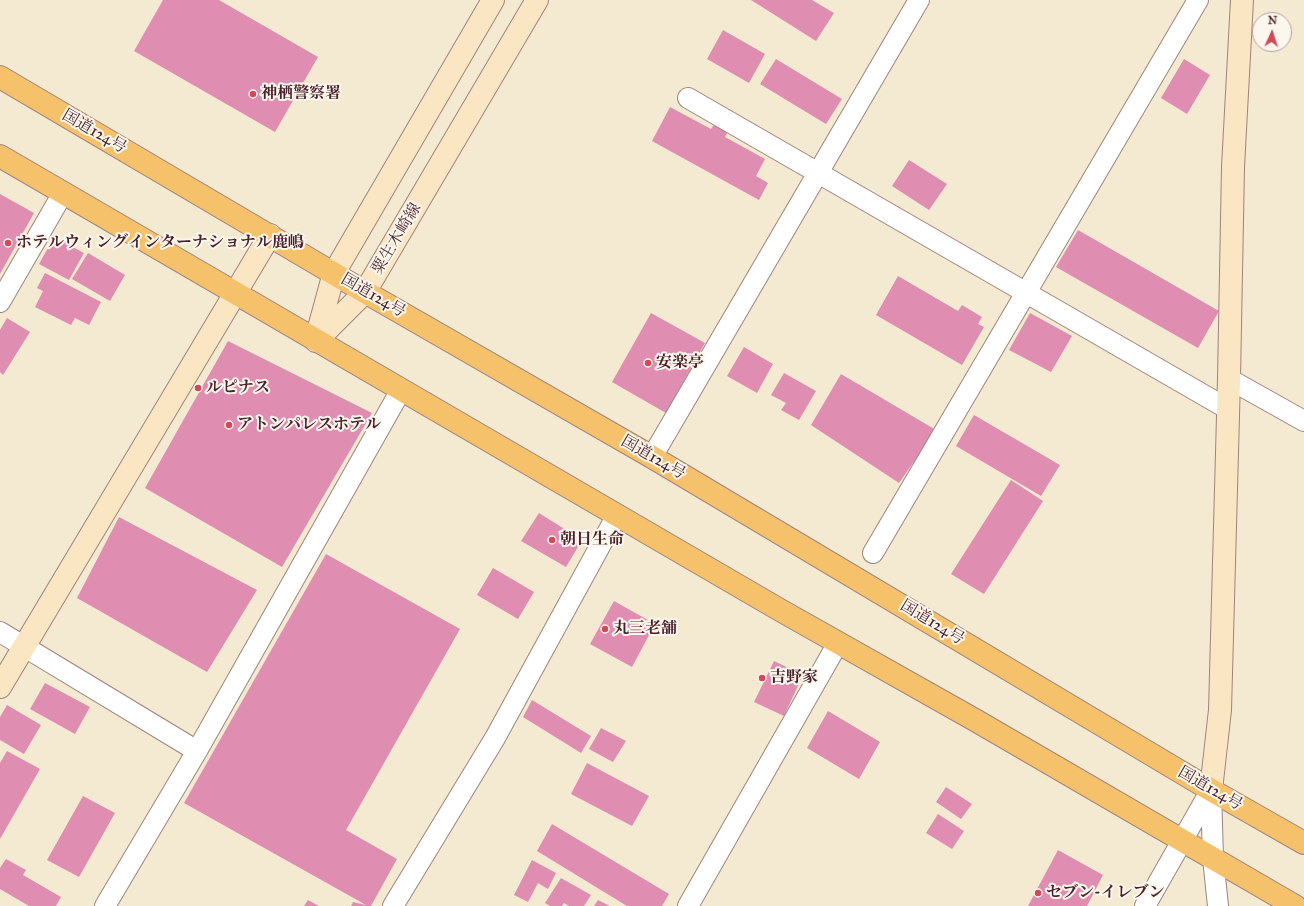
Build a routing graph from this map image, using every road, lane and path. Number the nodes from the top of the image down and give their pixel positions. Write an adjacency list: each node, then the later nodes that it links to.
1 (494, 0): 12 (street)
2 (537, 0): 13 (street, 粟生木崎線)
3 (919, 0): 9 (street)
4 (1198, 0): 14 (street)
5 (1242, 0): 18 (street)
6 (0, 77): 11 (highway, 国道124号)
7 (688, 98): 9 (street)
8 (0, 156): 10 (highway)
9 (820, 172): 14 (street); 22 (street)
10 (63, 193): 15 (highway); 16 (street)
11 (270, 235): 12 (highway, 国道124号); 15 (street)
12 (334, 273): 13 (highway, 国道124号); 17 (street)
13 (365, 292): 17 (street, 粟生木崎線); 22 (highway, 国道124号)
14 (1027, 292): 20 (street); 24 (street)
15 (234, 294): 17 (highway); 27 (street)
16 (0, 302)
17 (316, 341): 19 (highway)
18 (1229, 378): 20 (street); 21 (street)
19 (401, 390): 23 (highway); 29 (street)
20 (1228, 409): 30 (street)
21 (1304, 421)
22 (652, 457): 30 (highway, 国道124号)
23 (617, 515): 26 (highway); 35 (street)
24 (873, 553)
25 (0, 632): 27 (street)
26 (838, 643): 31 (highway); 36 (street)
27 (24, 646): 28 (street); 29 (street)
28 (0, 687)
29 (197, 750): 34 (street)
30 (1211, 790): 31 (street); 32 (highway, 国道124号); 33 (street)
31 (1183, 841): 33 (highway); 37 (street)
32 (1304, 843)
33 (1213, 858): 38 (street); 39 (highway)
34 (105, 906)
35 (393, 906)
36 (688, 906)
37 (1145, 906)
38 (1218, 906)
39 (1295, 906)

